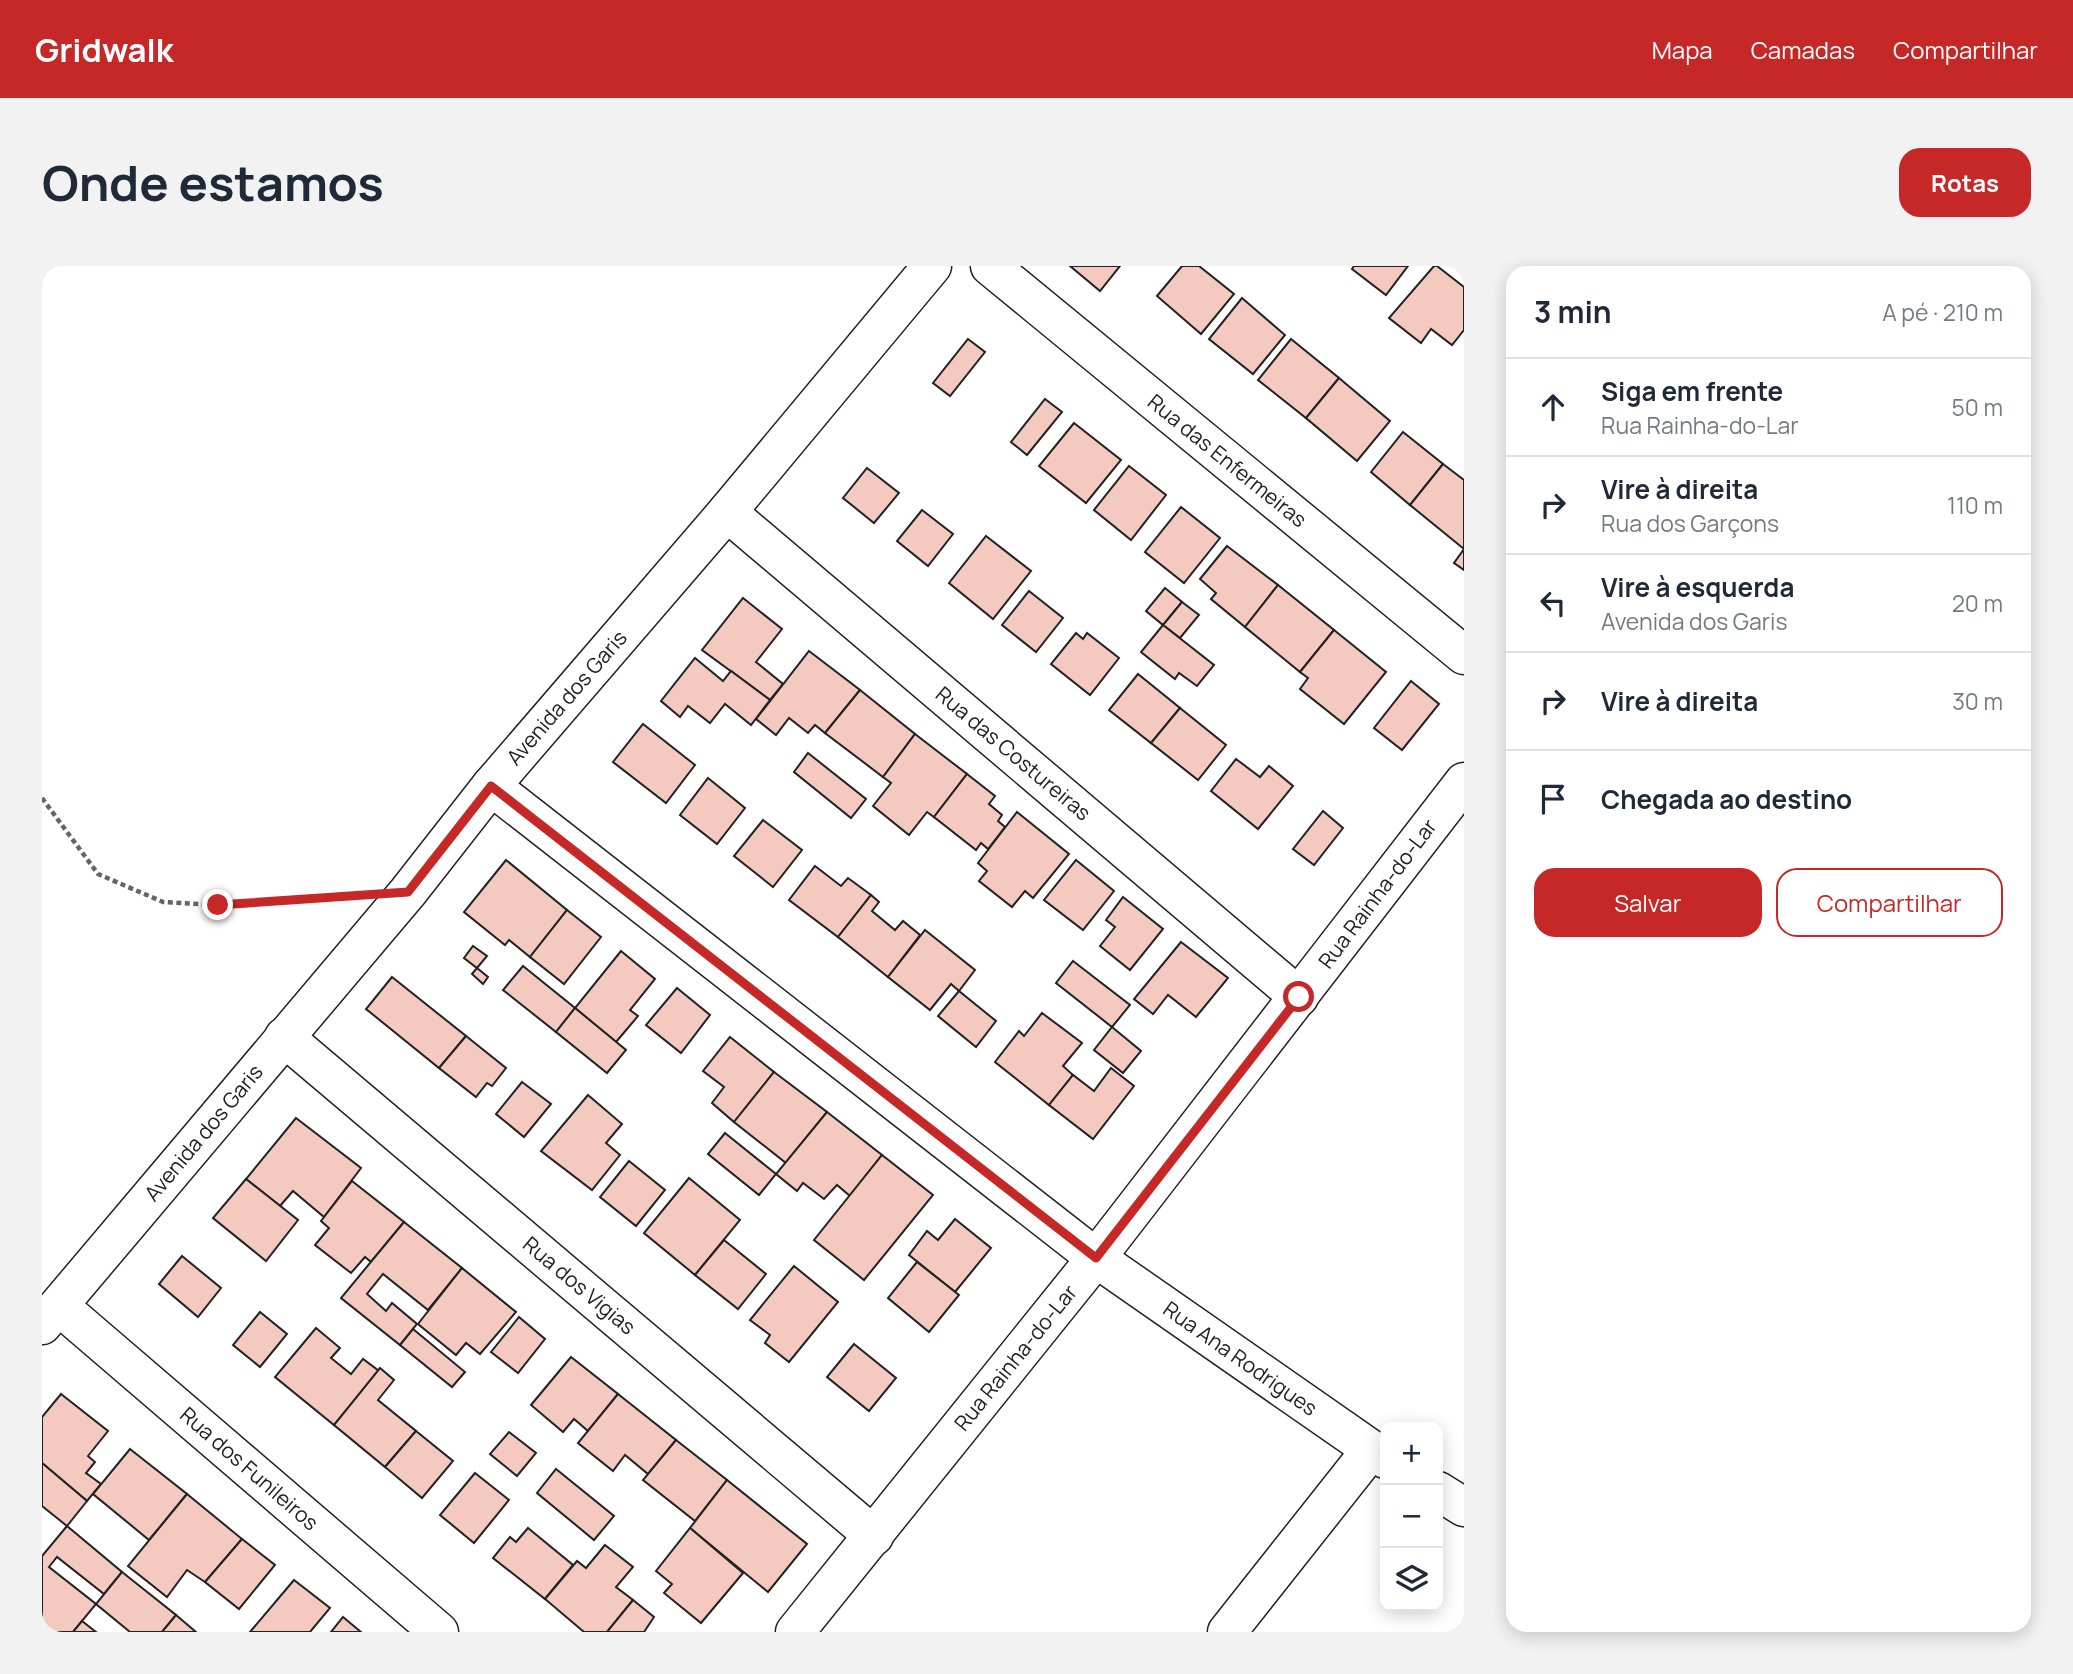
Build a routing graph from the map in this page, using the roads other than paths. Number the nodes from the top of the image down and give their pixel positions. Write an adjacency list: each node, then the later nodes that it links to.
1 (932, 266): 3 (street, Avenida dos Garis)
2 (990, 266): 4 (street, Rua das Enfermeiras)
3 (727, 512): 6 (street, Avenida dos Garis); 7 (street, Rua das Costureiras)
4 (1464, 655)
5 (1464, 782): 7 (street, Rua Rainha-do-Lar)
6 (491, 786): 8 (street, Avenida dos Garis); 9 (street, Rua Ana Rodrigues)
7 (1299, 997): 9 (street, Rua Rainha-do-Lar)
8 (284, 1037): 10 (street, Avenida dos Garis); 14 (street, Rua dos Vigias)
9 (1096, 1258): 11 (street, Rua Ana Rodrigues); 14 (street, Rua Rainha-do-Lar)
10 (51, 1315): 15 (street, Rua dos Funileiros)
11 (1378, 1455): 17 (street)
12 (1443, 1494): 13 (street)
13 (1464, 1507)
14 (874, 1536): 16 (street, Rua Rainha-do-Lar)
15 (439, 1632)
16 (795, 1632)
17 (1227, 1632)

